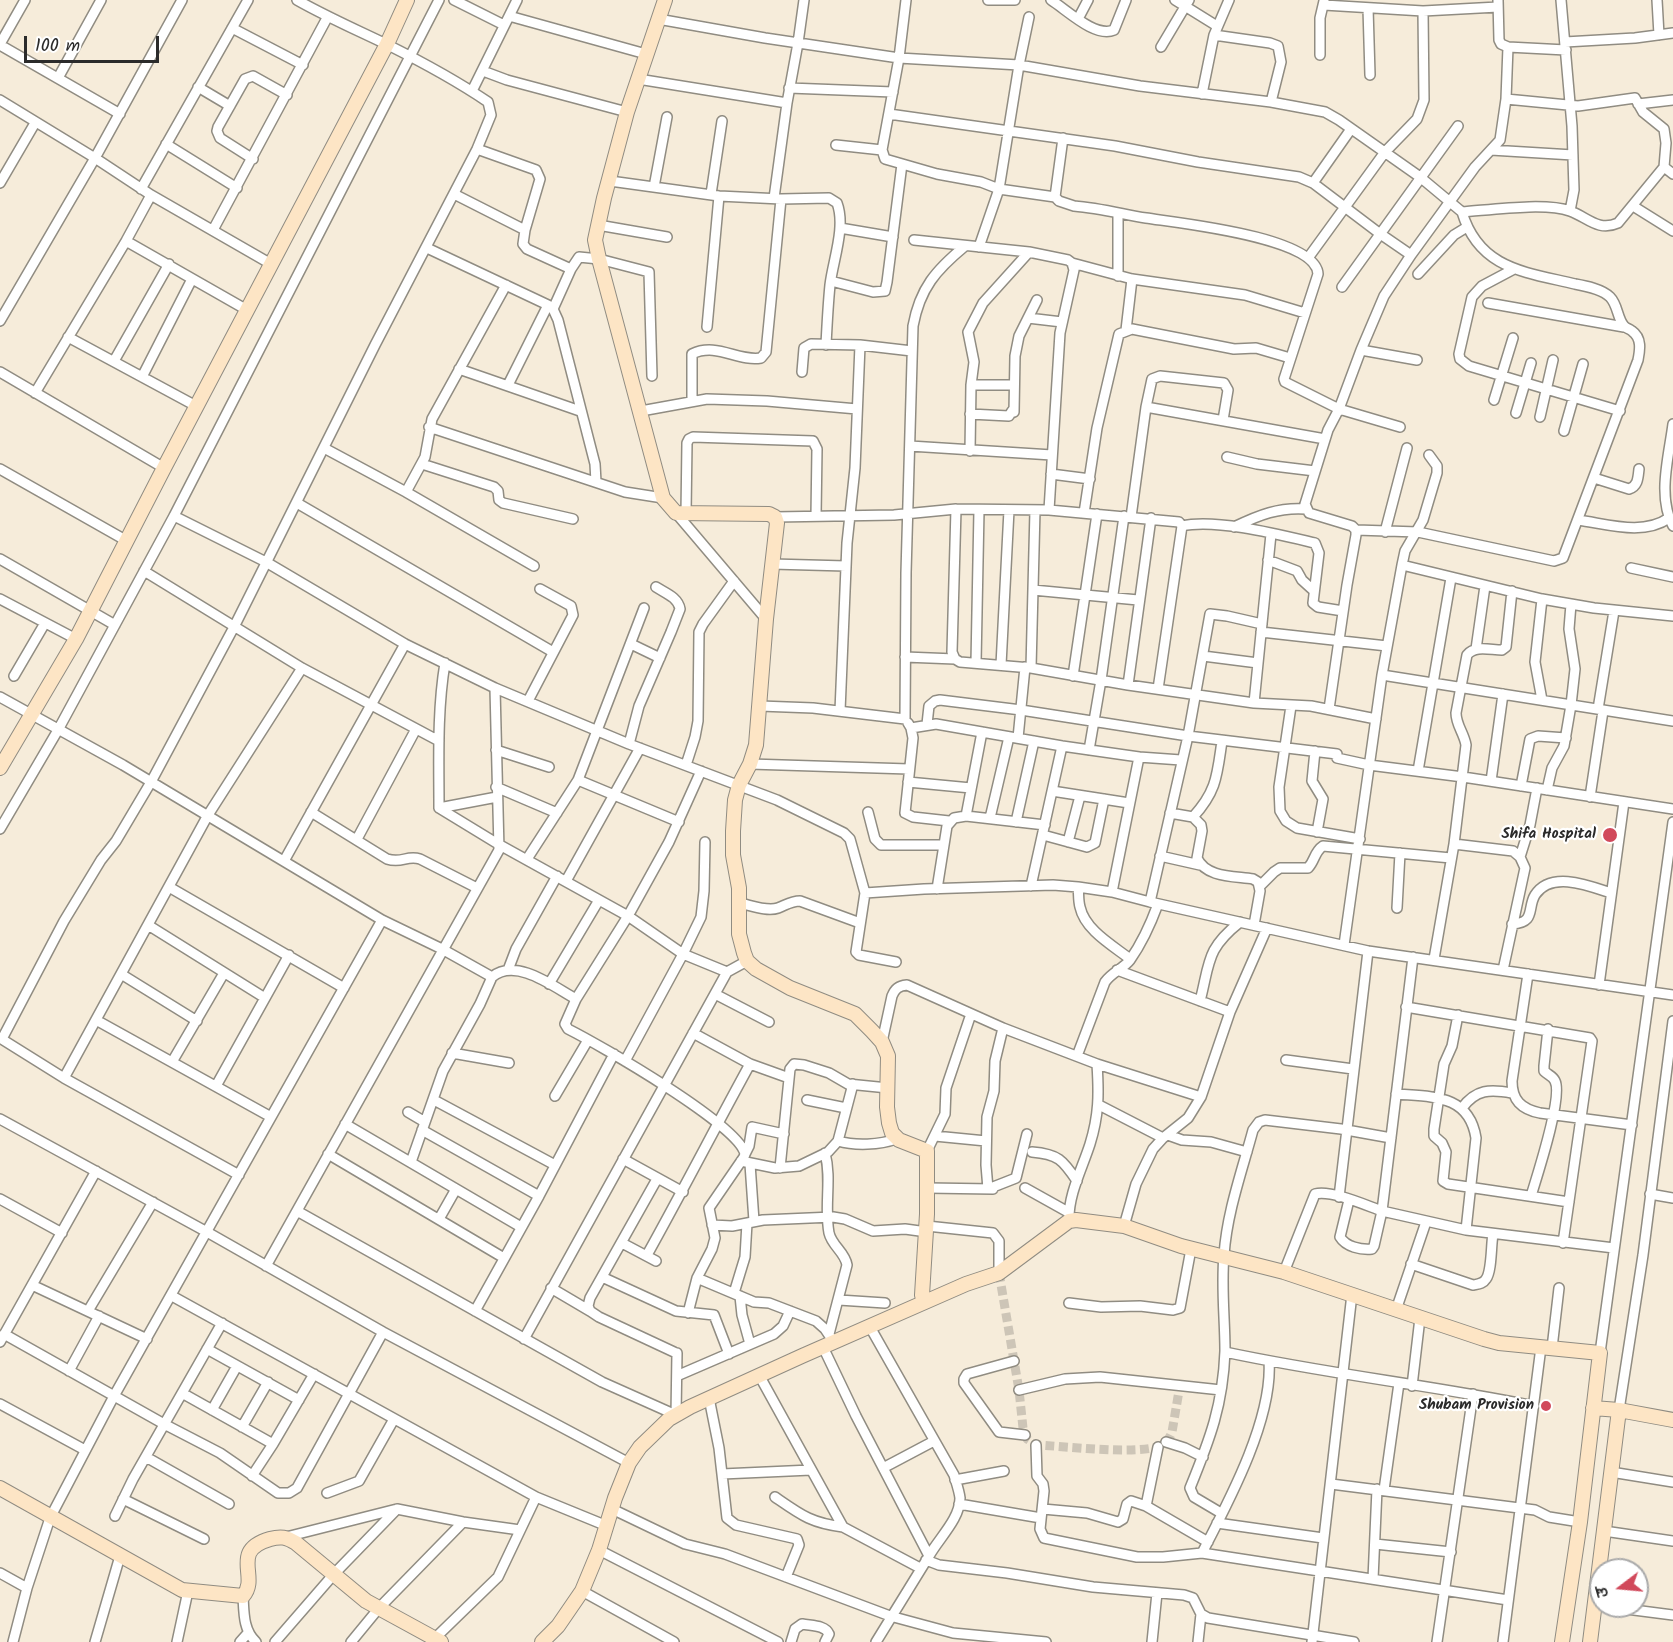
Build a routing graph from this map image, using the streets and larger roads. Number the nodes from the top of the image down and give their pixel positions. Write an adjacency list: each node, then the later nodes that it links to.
1 (25, 0): 37 (street)
2 (101, 0): 50 (street)
3 (182, 0): 67 (street)
4 (248, 0): 32 (street)
5 (297, 0): 28 (street)
6 (407, 0): 38 (street)
7 (439, 0): 44 (street)
8 (454, 0): 31 (street)
9 (517, 0): 31 (street)
10 (665, 0): 29 (street)
11 (804, 0): 36 (street)
12 (906, 0): 45 (street)
13 (988, 0): 14 (street)
14 (1016, 0)
15 (1054, 0): 30 (street)
16 (1088, 0): 30 (street)
17 (1126, 0): 30 (street)
18 (1175, 0): 23 (street)
19 (1229, 0): 33 (street)
20 (1561, 0): 39 (street)
21 (1657, 0): 35 (street)
22 (1324, 2): 25 (street); 43 (street)
23 (1187, 3): 33 (street); 40 (street)
24 (1498, 3): 26 (street); 41 (street)
25 (1368, 8): 26 (street); 49 (street)
26 (1423, 11): 82 (street)
27 (1029, 17): 47 (street)
28 (327, 18): 38 (street); 46 (street)
29 (658, 19): 36 (street); 42 (street)
30 (1078, 19)
31 (506, 20): 42 (street); 48 (street)
32 (232, 28): 46 (street); 52 (street)
33 (1216, 31): 56 (street); 61 (street)
34 (1673, 33): 35 (street)
35 (1659, 35): 39 (street)
36 (798, 43): 45 (street); 53 (street)
37 (0, 44): 50 (street)
38 (387, 44): 44 (street); 128 (street)
39 (1565, 46): 41 (street); 64 (street)
40 (1161, 47)
41 (1508, 47): 58 (street)
42 (646, 54): 51 (street)
43 (1320, 55)
44 (410, 57): 54 (street); 222 (street)
45 (898, 58): 47 (street); 55 (street)
46 (303, 65): 57 (street)
47 (1019, 65): 56 (street); 74 (street)
48 (483, 70): 54 (street); 66 (street)
49 (1370, 75)
50 (58, 78): 67 (street)
51 (638, 79): 62 (street); 66 (street)
52 (198, 87): 65 (street); 77 (street)
53 (789, 88): 55 (street); 62 (street)
54 (472, 91): 79 (street)
55 (893, 92): 68 (street)
56 (1202, 94): 61 (street)
57 (286, 95): 65 (street); 85 (street)
58 (1506, 99): 64 (street); 81 (street)
59 (0, 100): 71 (street)
60 (1673, 100): 63 (street)
61 (1271, 102): 73 (street)
62 (787, 103): 101 (street)
63 (1638, 104): 64 (street); 75 (street)
64 (1570, 105): 83 (street)
65 (230, 106): 85 (street)
66 (627, 112): 90 (street)
67 (120, 114): 84 (street)
68 (889, 114): 74 (street); 80 (street)
69 (667, 117): 93 (street)
70 (722, 121): 99 (street)
71 (35, 123): 84 (street); 91 (street)
72 (1458, 126): 89 (street)
73 (1351, 129): 82 (street); 92 (street)
74 (1007, 130): 76 (street); 96 (street)
75 (1670, 135): 87 (street)
76 (1063, 138): 92 (street); 100 (street)
77 (166, 144): 94 (street); 95 (street)
78 (836, 146): 80 (street)
79 (477, 149): 97 (street); 112 (street)
80 (882, 150): 86 (street)
81 (1491, 150): 83 (street); 102 (street)
82 (1385, 152): 89 (street); 104 (street)
83 (1573, 155): 105 (street)
84 (95, 158): 95 (street); 144 (street)
85 (253, 159): 94 (street)
86 (902, 164): 96 (street); 116 (street)
87 (1664, 166): 88 (street); 103 (street)
88 (1673, 174)
89 (1420, 177): 102 (street); 114 (street)
90 (610, 181): 93 (street); 108 (street)
91 (0, 183)
92 (1313, 183): 104 (street)
93 (654, 187): 99 (street)
94 (237, 188): 111 (street)
95 (141, 189): 98 (street)
96 (999, 189): 100 (street); 120 (street)
97 (454, 194): 112 (street); 121 (street)
98 (151, 195): 111 (street); 118 (street)
99 (715, 195): 101 (street); 146 (street)
100 (1055, 197): 107 (street)
101 (778, 199): 110 (street); 174 (street)
102 (1451, 201): 106 (street); 123 (street)
103 (1633, 206): 105 (street); 113 (street)
104 (1343, 207): 114 (street); 124 (street)
105 (1570, 211): 106 (street)
106 (1462, 212): 109 (street)
107 (1118, 213): 124 (street); 132 (street)
108 (598, 225): 115 (street); 125 (street)
109 (1467, 227): 130 (street); 131 (street)
110 (840, 228): 116 (street); 135 (street)
111 (213, 230): 128 (street)
112 (525, 230): 129 (street)
113 (1673, 231)
114 (1379, 233): 123 (street); 137 (street)
115 (667, 237)
116 (893, 237): 135 (street)
117 (914, 240): 119 (street)
118 (126, 241): 127 (street); 149 (street)
119 (964, 246): 120 (street); 154 (street)
120 (979, 247): 122 (street)
121 (427, 248): 136 (street); 193 (street)
122 (1029, 252): 126 (street); 169 (street)
123 (1411, 255): 153 (street)
124 (1308, 258): 142 (street)
125 (599, 259): 129 (street); 165 (street); 181 (street)
126 (1072, 263): 132 (street); 145 (street)
127 (169, 264): 133 (street); 158 (street)
128 (271, 264): 141 (street)
129 (571, 269): 140 (street)
130 (1514, 269): 147 (street); 164 (street)
131 (1418, 274)
132 (1118, 276): 134 (street)
133 (192, 279): 141 (street); 166 (street)
134 (1132, 279): 142 (street); 148 (street)
135 (831, 281): 151 (street)
136 (506, 285): 140 (street); 161 (street)
137 (1342, 287)
138 (1037, 300): 143 (street)
139 (1488, 303): 147 (street)
140 (551, 307): 168 (street); 180 (street)
141 (247, 310): 176 (street)
142 (1305, 313): 155 (street)
143 (1028, 318): 145 (street); 170 (street)
144 (0, 321)
145 (1062, 322): 196 (street)
146 (707, 327)
147 (1624, 327): 182 (street)
148 (1126, 330): 155 (street); 206 (street)
149 (68, 337): 158 (street); 172 (street)
150 (1513, 338): 164 (street)
151 (826, 345): 152 (street); 163 (street)
152 (860, 345): 154 (street); 178 (street)
153 (1361, 350): 156 (street); 179 (street)
154 (912, 351): 192 (street)
155 (1290, 357): 179 (street)
156 (1417, 360)
157 (1554, 360): 171 (street)
158 (114, 362): 166 (street)
159 (1531, 363): 167 (street)
160 (1583, 364): 173 (street)
161 (459, 369): 168 (street); 188 (street)
162 (0, 372): 172 (street)
163 (802, 372)
164 (1502, 374): 167 (street); 175 (street)
165 (652, 376)
166 (142, 377): 176 (street)
167 (1525, 382): 171 (street); 183 (street)
168 (508, 385): 180 (street)
169 (971, 385): 170 (street); 184 (street)
170 (1014, 385): 184 (street)
171 (1548, 389): 173 (street); 185 (street)
172 (35, 393): 200 (street)
173 (1575, 397): 182 (street); 190 (street)
174 (692, 400): 178 (street); 181 (street)
175 (1494, 400)
176 (196, 406): 200 (street)
177 (1146, 407): 186 (street); 186 (street); 225 (street)
178 (857, 409): 221 (street)
179 (1339, 409): 189 (street); 191 (street)
180 (580, 411): 207 (street)
181 (641, 411): 209 (street)
182 (1620, 411): 205 (street)
183 (1516, 413)
184 (970, 414): 195 (street)
185 (1540, 417)
186 (1223, 420): 191 (street)
187 (1673, 424): 229 (street)
188 (429, 427): 199 (street); 207 (street)
189 (1400, 427)
190 (1564, 431)
191 (1325, 439): 203 (street)
192 (910, 446): 195 (street); 219 (street)
193 (324, 448): 208 (street); 210 (street)
194 (1407, 448): 233 (street)
195 (970, 451): 196 (street)
196 (1052, 455): 204 (street)
197 (1429, 455): 234 (street)
198 (1227, 457): 203 (street)
199 (422, 464): 208 (street); 227 (street)
200 (164, 468): 236 (street)
201 (0, 469): 236 (street)
202 (1640, 469): 205 (street)
203 (1316, 471): 212 (street)
204 (1051, 474): 206 (street); 216 (street)
205 (1594, 478): 228 (street)
206 (1090, 479): 218 (street)
207 (596, 482): 209 (street)
208 (406, 492): 242 (street)
209 (663, 498): 217 (street)
210 (297, 503): 239 (street); 277 (street)
211 (956, 509): 213 (street); 219 (street); 281 (street)
212 (1306, 509): 231 (street); 232 (street)
213 (979, 510): 214 (street); 283 (street)
214 (1009, 510): 215 (street); 285 (street)
215 (1035, 510): 216 (street); 252 (street)
216 (1049, 510): 218 (street)
217 (681, 513): 223 (street); 224 (street); 248 (street)
218 (1084, 513): 220 (street)
219 (909, 514): 221 (street); 279 (street)
220 (1097, 514): 225 (street); 255 (street)
221 (850, 515): 223 (street); 243 (street)
222 (174, 516): 239 (street); 245 (street)
223 (816, 516): 224 (street)
224 (775, 517): 240 (street)
225 (1128, 517): 226 (street); 257 (street)
226 (1151, 518): 230 (street); 259 (street)
227 (573, 519)
228 (1578, 520): 229 (street); 234 (street)
229 (1671, 522)
230 (1182, 526): 231 (street); 296 (street)
231 (1233, 527): 235 (street)
232 (1356, 530): 233 (street); 263 (street)
233 (1385, 532): 234 (street)
234 (1418, 532): 241 (street)
235 (1271, 534): 238 (street); 253 (street)
236 (126, 541): 262 (street)
237 (0, 559): 262 (street)
238 (1268, 560): 253 (street); 270 (street)
239 (266, 562): 269 (street); 273 (street)
240 (772, 564): 243 (street); 266 (street)
241 (1402, 565): 247 (street); 275 (street)
242 (534, 566)
243 (846, 566): 310 (street)
244 (1630, 568): 246 (street)
245 (144, 572): 268 (street); 269 (street)
246 (1673, 577)
247 (1451, 578): 249 (street); 292 (street)
248 (734, 581): 266 (street); 338 (street)
249 (1485, 586): 254 (street); 276 (street)
250 (656, 587): 280 (street)
251 (540, 590): 277 (street)
252 (1033, 590): 255 (street); 287 (street)
253 (1313, 590): 263 (street)
254 (1512, 591): 258 (street); 276 (street)
255 (1086, 595): 257 (street); 290 (street)
256 (0, 598): 267 (street)
257 (1113, 598): 259 (street); 291 (street)
258 (1542, 599): 260 (street); 301 (street)
259 (1138, 600): 293 (street)
260 (1571, 604): 264 (street); 304 (street)
261 (644, 608): 274 (street)
262 (90, 610): 268 (street); 271 (street)
263 (1343, 611): 272 (street)
264 (1614, 611): 265 (street); 309 (street)
265 (1673, 616)
266 (766, 619): 305 (street)
267 (45, 623): 271 (street); 289 (street)
268 (115, 625): 319 (street)
269 (234, 627): 286 (street); 348 (street)
270 (1261, 628): 272 (street); 278 (street); 284 (street)
271 (76, 639): 311 (street)
272 (1339, 640): 275 (street); 307 (street)
273 (405, 644): 282 (street); 303 (street)
274 (631, 644): 280 (street); 320 (street)
275 (1387, 646): 288 (street)
276 (1476, 649): 295 (street)
277 (553, 652): 300 (street)
278 (1203, 656): 284 (street); 298 (street)
279 (905, 657): 281 (street); 312 (street)
280 (660, 658): 328 (street)
281 (955, 659): 283 (street)
282 (445, 663): 294 (street); 325 (street)
283 (976, 663): 285 (street)
284 (1258, 663): 302 (street)
285 (1001, 665): 287 (street)
286 (302, 668): 303 (street); 369 (street)
287 (1028, 668): 290 (street); 308 (street)
288 (1382, 675): 292 (street); 313 (street)
289 (14, 676)
290 (1073, 676): 291 (street)
291 (1101, 680): 293 (street); 315 (street)
292 (1432, 683): 295 (street); 344 (street)
293 (1128, 685): 296 (street)
294 (495, 688): 300 (street); 332 (street)
295 (1461, 688): 297 (street); 345 (street)
296 (1158, 689): 298 (street)
297 (1503, 694): 301 (street); 347 (street)
298 (1196, 695): 302 (street); 322 (street)
299 (0, 697): 311 (street)
300 (528, 700): 320 (street)
301 (1542, 700): 304 (street)
302 (1254, 703): 306 (street)
303 (371, 704): 318 (street); 365 (street)
304 (1571, 705): 309 (street); 324 (street)
305 (760, 706): 310 (street); 337 (street)
306 (1291, 706): 307 (street); 331 (street)
307 (1329, 709): 313 (street)
308 (1021, 710): 315 (street); 316 (street); 323 (street)
309 (1601, 710): 314 (street); 359 (street)
310 (840, 711): 312 (street)
311 (31, 715): 319 (street); 341 (street)
312 (905, 719): 317 (street)
313 (1376, 719): 339 (street)
314 (1673, 721)
315 (1093, 723): 322 (street); 333 (street)
316 (927, 724): 317 (street); 321 (street)
317 (911, 728): 342 (street)
318 (416, 729): 325 (street); 380 (street)
319 (58, 730): 348 (street); 377 (street)
320 (598, 731): 328 (street); 346 (street)
321 (982, 732): 323 (street); 352 (street)
322 (1188, 736): 327 (street); 336 (street)
323 (1013, 738): 326 (street); 372 (street)
324 (1566, 738): 351 (street); 354 (street)
325 (439, 741): 363 (street)
326 (1034, 741): 329 (street); 375 (street)
327 (1222, 741): 331 (street); 371 (street)
328 (629, 744): 330 (street)
329 (1062, 746): 333 (street); 355 (street)
330 (640, 748): 338 (street); 357 (street)
331 (1286, 748): 334 (street); 379 (street)
332 (496, 750): 340 (street); 356 (street)
333 (1089, 750): 335 (street)
334 (1315, 752): 339 (street); 379 (street)
335 (1139, 757): 336 (street); 362 (street)
336 (1181, 760): 368 (street)
337 (750, 764): 342 (street); 350 (street)
338 (686, 765): 343 (street)
339 (1369, 765): 344 (street); 384 (street)
340 (549, 767)
341 (0, 768)
342 (909, 769): 349 (street)
343 (701, 771): 350 (street); 374 (street)
344 (1418, 771): 345 (street)
345 (1463, 777): 347 (street); 385 (street)
346 (578, 780): 357 (street); 367 (street)
347 (1491, 781): 351 (street)
348 (151, 782): 369 (street); 456 (street)
349 (908, 782): 352 (street); 373 (street)
350 (739, 785): 403 (street); 406 (street)
351 (1521, 786): 353 (street)
352 (971, 788): 370 (street)
353 (1537, 788): 354 (street); 389 (street)
354 (1547, 790): 359 (street)
355 (1052, 791): 358 (street); 378 (street)
356 (497, 792): 363 (street); 367 (street); 383 (street)
357 (614, 794): 374 (street); 395 (street)
358 (1080, 796): 360 (street); 382 (street)
359 (1590, 797): 361 (street)
360 (1104, 799): 362 (street); 382 (street)
361 (1624, 802): 364 (street); 404 (street)
362 (1129, 803): 402 (street)
363 (439, 808): 383 (street)
364 (1673, 809)
365 (311, 812): 380 (street); 392 (street)
366 (868, 812): 386 (street)
367 (557, 813): 391 (street)
368 (1170, 813): 371 (street); 388 (street)
369 (208, 815): 392 (street); 398 (street)
370 (966, 816): 372 (street); 373 (street)
371 (1193, 817): 393 (street)
372 (990, 819): 375 (street)
373 (950, 821): 386 (street)
374 (680, 822): 409 (street)
375 (1016, 822): 378 (street)
376 (1673, 822): 438 (street)
377 (0, 829)
378 (1044, 830): 382 (street); 396 (street)
379 (1317, 832): 384 (street)
380 (357, 839): 400 (street)
381 (705, 842): 420 (street)
382 (1068, 842)
383 (498, 844): 391 (street); 400 (street)
384 (1358, 844): 387 (street); 397 (street); 417 (street)
385 (1454, 844): 389 (street); 390 (street)
386 (944, 845): 401 (street)
387 (1400, 853): 390 (street); 408 (street)
388 (1160, 856): 393 (street); 407 (street)
389 (1520, 857): 413 (street)
390 (1451, 858): 424 (street)
391 (527, 860): 394 (street)
392 (284, 861): 410 (street)
393 (1200, 865): 397 (street)
394 (557, 876): 395 (street); 427 (street)
395 (566, 881): 405 (street)
396 (1031, 886): 399 (street); 401 (street)
397 (1260, 886): 415 (street)
398 (169, 887): 414 (street); 421 (street)
399 (1078, 887): 402 (street); 423 (street)
400 (477, 888): 418 (street)
401 (937, 889): 403 (street)
402 (1112, 892): 407 (street)
403 (865, 893): 412 (street)
404 (1611, 893): 413 (street); 436 (street)
405 (599, 900): 409 (street); 435 (street)
406 (739, 903): 412 (street); 425 (street)
407 (1154, 903): 411 (street); 423 (street)
408 (1397, 908)
409 (628, 916): 420 (street); 442 (street)
410 (382, 920): 418 (street); 437 (street)
411 (1240, 922): 415 (street); 443 (street)
412 (860, 923): 426 (street)
413 (1512, 924): 429 (street)
414 (148, 925): 431 (street); 432 (street)
415 (1254, 925): 416 (street)
416 (1267, 928): 417 (street); 445 (street)
417 (1344, 945): 419 (street)
418 (442, 949): 434 (street); 491 (street)
419 (1368, 951): 422 (street); 468 (street)
420 (683, 954): 430 (street); 463 (street)
421 (289, 955): 437 (street); 441 (street)
422 (1413, 957): 424 (street); 444 (street)
423 (1130, 959): 428 (street)
424 (1434, 959): 429 (street)
425 (747, 961): 430 (street); 458 (street)
426 (896, 962)
427 (508, 970): 434 (street); 435 (street)
428 (1117, 970): 443 (street); 461 (street)
429 (1503, 970): 433 (street)
430 (727, 972): 439 (street)
431 (224, 973): 441 (street); 449 (street)
432 (121, 974): 448 (street); 449 (street)
433 (1528, 974): 436 (street); 452 (street)
434 (492, 977): 459 (street)
435 (549, 984): 442 (street)
436 (1599, 985): 438 (street)
437 (344, 988): 488 (street)
438 (1649, 991): 440 (street); 493 (street)
439 (715, 994): 451 (street); 455 (street)
440 (1673, 995)
441 (265, 998): 473 (street)
442 (576, 999): 457 (street)
443 (1200, 1001): 445 (street)
444 (1406, 1007): 447 (street); 477 (street)
445 (1230, 1012): 479 (street)
446 (971, 1014): 453 (street); 458 (street); 498 (street)
447 (1458, 1015): 452 (street); 480 (street)
448 (96, 1020): 464 (street); 469 (street)
449 (197, 1021): 464 (street)
450 (1673, 1021): 475 (street)
451 (769, 1022)
452 (1519, 1025): 454 (street); 476 (street)
453 (1003, 1028): 461 (street); 503 (street)
454 (1548, 1029): 487 (street); 489 (street)
455 (693, 1033): 466 (street); 472 (street)
456 (1, 1039): 469 (street)
457 (588, 1040): 460 (street); 478 (street)
458 (882, 1042): 474 (street)
459 (452, 1053): 465 (street); 481 (street)
460 (614, 1054): 463 (street); 512 (street)
461 (1077, 1056): 467 (street)
462 (1286, 1060): 468 (street)
463 (625, 1061): 472 (street)
464 (172, 1062): 473 (street)
465 (509, 1063)
466 (750, 1064): 470 (street); 492 (street)
467 (1096, 1064): 479 (street); 483 (street)
468 (1353, 1070): 495 (street)
469 (64, 1078): 515 (street)
470 (789, 1078): 471 (street); 496 (street)
471 (853, 1084): 474 (street); 484 (street)
472 (665, 1085): 492 (street); 509 (street)
473 (216, 1086): 488 (street)
474 (888, 1088): 501 (street)
475 (1668, 1090): 525 (street)
476 (1512, 1093): 485 (street); 487 (street)
477 (1396, 1094): 480 (street); 500 (street)
478 (555, 1096)
479 (1201, 1097): 499 (street)
480 (1438, 1098): 485 (street); 521 (street)
481 (434, 1100): 494 (street); 512 (street)
482 (807, 1100): 484 (street)
483 (1099, 1105): 499 (street); 517 (street)
484 (846, 1108): 502 (street)
485 (1462, 1108): 521 (street)
486 (408, 1112): 494 (street)
487 (1553, 1116): 489 (street); 527 (street)
488 (271, 1118): 515 (street)
489 (1580, 1118): 493 (street); 533 (street)
490 (0, 1119): 514 (street)
491 (345, 1124): 508 (street); 511 (street)
492 (717, 1124): 510 (street); 524 (street)
493 (1632, 1125): 551 (street)
494 (423, 1126): 511 (street); 526 (street)
495 (1347, 1131): 500 (street); 506 (street); 528 (street)
496 (784, 1134): 510 (street); 513 (street)
497 (1028, 1134): 523 (street)
498 (935, 1136): 503 (street); 504 (street)
499 (1165, 1137): 506 (street); 542 (street)
500 (1391, 1138): 535 (street)
501 (896, 1139): 502 (street); 504 (street)
502 (838, 1141): 507 (street)
503 (986, 1141): 523 (street)
504 (927, 1151): 519 (street)
505 (1032, 1152): 517 (street)
506 (1247, 1152): 554 (street)
507 (825, 1153): 513 (street); 536 (street)
508 (328, 1155): 534 (street); 538 (street)
509 (623, 1160): 516 (street); 565 (street)
510 (745, 1160): 513 (street); 539 (street); 541 (street)
511 (411, 1162): 522 (street)
512 (555, 1165): 526 (street)
513 (780, 1168)
514 (96, 1171): 532 (street); 547 (street)
515 (239, 1175): 546 (street)
516 (657, 1179): 524 (street); 549 (street)
517 (1077, 1181): 537 (street)
518 (1007, 1187): 523 (street)
519 (927, 1188): 523 (street); 544 (street)
520 (1025, 1188): 537 (street)
521 (1472, 1188): 527 (street); 545 (street)
522 (456, 1189): 538 (street); 543 (street)
523 (988, 1189)
524 (683, 1192): 553 (street)
525 (1650, 1194): 529 (street); 617 (street)
526 (539, 1196): 543 (street)
527 (1530, 1196): 533 (street)
528 (1339, 1197): 531 (street); 559 (street)
529 (1673, 1198)
530 (0, 1200): 547 (street)
531 (1349, 1200): 535 (street); 535 (street)
532 (153, 1202): 546 (street); 574 (street)
533 (1569, 1202): 550 (street)
534 (297, 1211): 558 (street); 575 (street)
535 (1382, 1211): 540 (street)
536 (828, 1217): 539 (street); 544 (street); 569 (street)
537 (1068, 1217): 542 (street); 560 (street)
538 (439, 1219): 555 (street)
539 (750, 1222): 541 (street); 567 (street)
540 (1426, 1222): 545 (street); 557 (street)
541 (712, 1225): 562 (street)
542 (1124, 1226): 552 (street)
543 (521, 1227): 555 (street)
544 (927, 1229): 560 (street); 570 (street)
545 (1466, 1230): 548 (street)
546 (207, 1232): 558 (street); 568 (street)
547 (62, 1233): 563 (street)
548 (1493, 1234): 550 (street); 557 (street)
549 (622, 1243): 553 (street); 561 (street)
550 (1563, 1243): 551 (street)
551 (1614, 1248): 592 (street)
552 (1191, 1249): 554 (street); 572 (street)
553 (647, 1255): 556 (street)
554 (1223, 1257): 559 (street); 591 (street)
555 (504, 1258): 575 (street)
556 (656, 1261)
557 (1411, 1264): 573 (street)
558 (266, 1266): 583 (street)
559 (1284, 1272): 566 (street)
560 (999, 1273): 570 (street)
561 (603, 1277): 576 (street); 578 (street)
562 (697, 1278): 567 (street); 578 (street)
563 (32, 1285): 574 (street); 584 (street)
564 (1559, 1288): 589 (street)
565 (551, 1289): 576 (street); 586 (street)
566 (1352, 1294): 573 (street); 601 (street)
567 (737, 1295): 577 (street); 588 (street)
568 (172, 1296): 581 (street); 585 (street)
569 (839, 1300): 571 (street); 587 (street)
570 (924, 1302): 582 (street)
571 (885, 1303)
572 (1069, 1303)
573 (1396, 1310): 580 (street)
574 (88, 1311): 579 (street)
575 (475, 1311): 586 (street)
576 (590, 1311): 618 (street)
577 (790, 1311): 587 (street); 588 (street)
578 (688, 1313): 593 (street)
579 (99, 1316): 585 (street); 597 (street)
580 (1420, 1318): 589 (street); 604 (street)
581 (222, 1323): 590 (street); 598 (street)
582 (870, 1327): 587 (street); 624 (street)
583 (383, 1332): 608 (street); 630 (street)
584 (2, 1338): 597 (street)
585 (147, 1339): 610 (street)
586 (524, 1339): 618 (street)
587 (828, 1341): 600 (street); 631 (street)
588 (750, 1344): 593 (street)
589 (1547, 1347): 592 (street); 614 (street)
590 (207, 1349): 596 (street); 607 (street)
591 (1225, 1352): 595 (street); 606 (street)
592 (1600, 1353): 615 (street)
593 (729, 1354): 599 (street)
594 (1014, 1361): 623 (street)
595 (1269, 1362): 601 (street); 654 (street)
596 (237, 1366): 602 (street); 616 (street)
597 (69, 1371): 610 (street)
598 (314, 1374): 608 (street); 612 (street)
599 (679, 1375)
600 (759, 1375): 611 (street); 632 (street)
601 (1342, 1375): 603 (street); 639 (street)
602 (268, 1382): 612 (street); 622 (street)
603 (1399, 1383): 604 (street); 641 (street)
604 (1412, 1386): 609 (street)
605 (1019, 1390): 606 (street)
606 (1221, 1390): 629 (street)
607 (182, 1393): 616 (street); 621 (street)
608 (349, 1394): 619 (street); 636 (street)
609 (1473, 1394): 614 (street); 646 (street)
610 (114, 1396): 621 (street); 627 (street)
611 (709, 1398): 618 (street); 635 (street)
612 (299, 1400): 625 (street)
613 (0, 1404): 627 (street)
614 (1534, 1406): 650 (street)
615 (1593, 1408): 617 (street); 658 (street)
616 (212, 1410): 622 (street)
617 (1619, 1410): 620 (street); 634 (street)
618 (676, 1415): 630 (street)
619 (394, 1419): 642 (street); 643 (street)
620 (1673, 1419)
621 (164, 1424): 628 (street); 636 (street)
622 (242, 1427): 625 (street)
623 (1025, 1436)
624 (934, 1441): 631 (street); 637 (street)
625 (273, 1444): 636 (street)
626 (1036, 1445): 653 (street)
627 (85, 1450): 656 (street)
628 (146, 1457): 645 (street); 647 (street)
629 (1203, 1457): 649 (street); 654 (street)
630 (629, 1463): 652 (street)
631 (883, 1468): 675 (street)
632 (810, 1470): 635 (street); 661 (street)
633 (1004, 1471): 637 (street)
634 (1611, 1472): 638 (street); 663 (street)
635 (722, 1474): 679 (street)
636 (252, 1476)
637 (956, 1480): 648 (street)
638 (1673, 1482)
639 (1331, 1484): 641 (street); 665 (street)
640 (0, 1488): 656 (street)
641 (1380, 1490): 646 (street); 669 (street)
642 (327, 1493)
643 (536, 1497): 660 (street); 662 (street)
644 (775, 1497): 661 (street)
645 (123, 1499): 655 (street); 666 (street)
646 (1457, 1499): 650 (street); 672 (street)
647 (229, 1504)
648 (959, 1504): 653 (street); 675 (street)
649 (1146, 1506): 653 (street); 668 (street)
650 (1521, 1508): 658 (street); 687 (street)
651 (397, 1509): 657 (street); 664 (street); 678 (street)
652 (612, 1509): 660 (street); 679 (street)
653 (1042, 1513): 671 (street)
654 (1221, 1513): 659 (street)
655 (115, 1516)
656 (50, 1518): 673 (street); 681 (street)
657 (463, 1522): 662 (street); 688 (street)
658 (1580, 1522): 718 (street)
659 (1217, 1523): 665 (street); 668 (street)
660 (607, 1526): 670 (street)
661 (843, 1527): 675 (street)
662 (520, 1530): 697 (street)
663 (1604, 1531): 667 (street); 674 (street)
664 (286, 1537): 678 (street); 686 (street)
665 (1323, 1538): 676 (street)
666 (204, 1539)
667 (1673, 1541)
668 (1208, 1542): 671 (street)
669 (1375, 1544): 672 (street); 680 (street)
670 (600, 1550): 682 (street); 708 (street)
671 (1202, 1552): 676 (street)
672 (1450, 1552): 683 (street)
673 (120, 1556): 684 (street); 700 (street)
674 (1600, 1558)
675 (925, 1561): 685 (street); 692 (street)
676 (1319, 1571): 680 (street); 696 (street)
677 (0, 1573): 681 (street)
678 (334, 1574): 688 (street); 704 (street)
679 (786, 1577): 692 (street)
680 (1373, 1579): 683 (street)
681 (27, 1588): 699 (street)
682 (582, 1591): 706 (street); 707 (street)
683 (1444, 1591): 687 (street); 716 (street)
684 (188, 1592): 686 (street); 701 (street)
685 (1156, 1593): 690 (street); 713 (street)
686 (243, 1596): 694 (street)
687 (1508, 1600): 717 (street)
688 (379, 1608): 697 (street); 705 (street)
689 (1649, 1612): 691 (street)
690 (1201, 1614): 696 (street); 714 (street)
691 (1673, 1615)
692 (890, 1616): 695 (street); 711 (street)
693 (1593, 1618): 719 (street)
694 (248, 1633): 702 (street); 703 (street)
695 (951, 1638): 698 (street)
696 (1313, 1639): 715 (street)
697 (435, 1641)
698 (1035, 1641): 712 (street)
699 (13, 1642)
700 (95, 1642)
701 (177, 1642)
702 (240, 1642)
703 (256, 1642)
704 (274, 1642)
705 (351, 1642)
706 (542, 1642)
707 (674, 1642)
708 (778, 1642)
709 (791, 1642): 710 (street)
710 (825, 1642)
711 (876, 1642)
712 (1046, 1642)
713 (1152, 1642)
714 (1198, 1642)
715 (1354, 1642)
716 (1437, 1642)
717 (1503, 1642)
718 (1562, 1642)
719 (1590, 1642)

